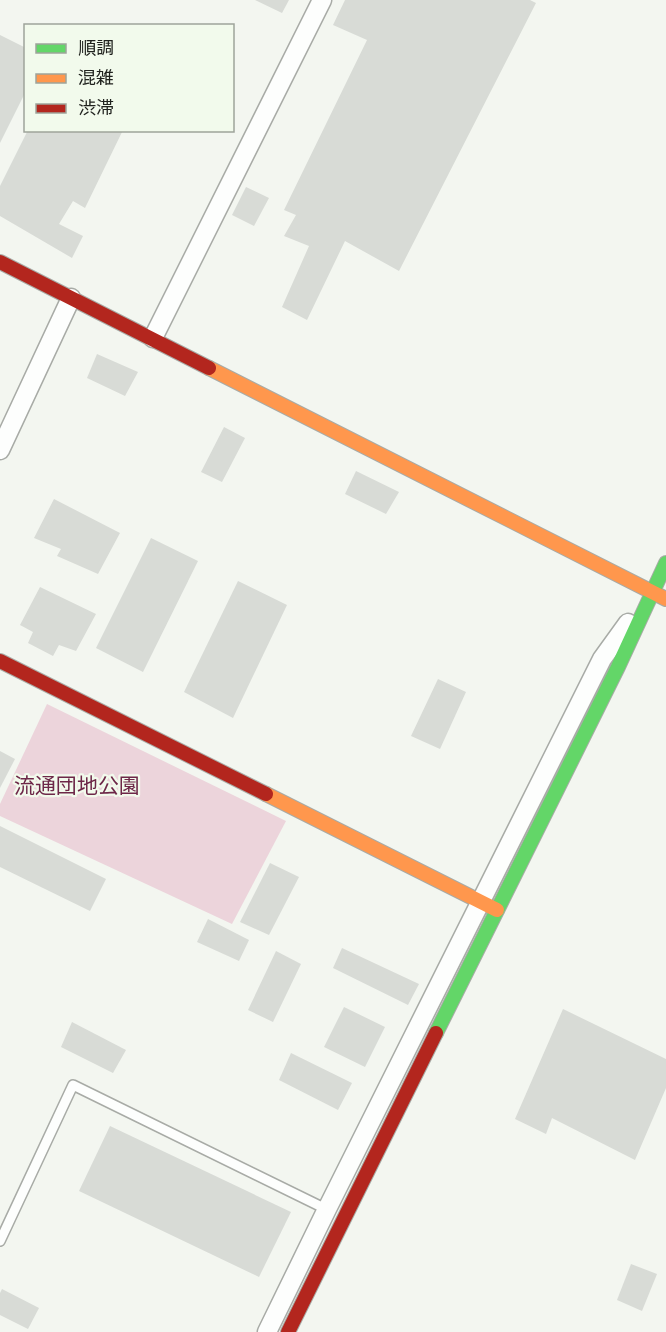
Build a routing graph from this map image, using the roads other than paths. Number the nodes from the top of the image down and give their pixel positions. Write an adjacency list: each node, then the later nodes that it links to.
1 (322, 0): 4 (street)
2 (0, 262): 3 (street)
3 (71, 298): 4 (street); 5 (street)
4 (153, 338): 7 (street)
5 (0, 450)
6 (666, 563): 7 (street)
7 (659, 596): 9 (street); 10 (street)
8 (0, 661): 9 (street)
9 (481, 902): 10 (street); 11 (street)
10 (497, 910): 12 (street)
11 (327, 1209): 12 (lane); 13 (lane); 14 (street)
12 (344, 1218): 15 (street)
13 (0, 1241)
14 (267, 1332)
15 (288, 1332)

